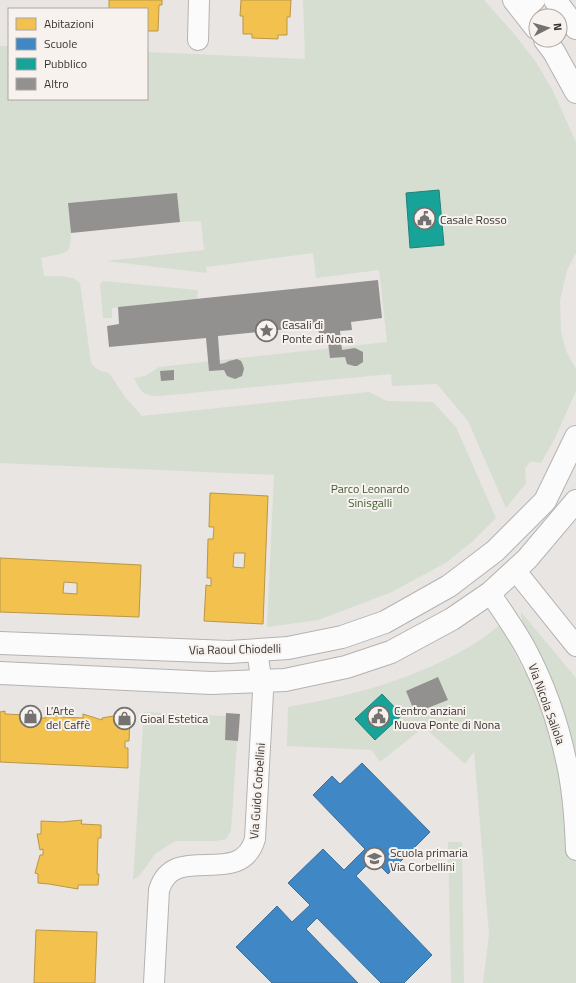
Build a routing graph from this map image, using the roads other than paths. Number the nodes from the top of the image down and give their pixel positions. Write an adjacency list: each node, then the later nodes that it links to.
1 (199, 0): 4 (street)
2 (560, 2): 3 (main road)
3 (576, 28)
4 (198, 40)
5 (551, 48): 6 (main road)
6 (576, 92)
7 (576, 437): 13 (main road, Via Raoul Chiodelli)
8 (576, 501): 9 (main road)
9 (515, 570): 10 (main road); 12 (street)
10 (490, 592): 15 (main road); 16 (street, Via Nicola Saliola)
11 (0, 643): 13 (main road, Via Raoul Chiodelli)
12 (576, 646)
13 (257, 650): 15 (street, Via Guido Corbellini)
14 (0, 673): 15 (main road)
15 (262, 681): 17 (street, Via Guido Corbellini)
16 (576, 850)
17 (154, 983)

